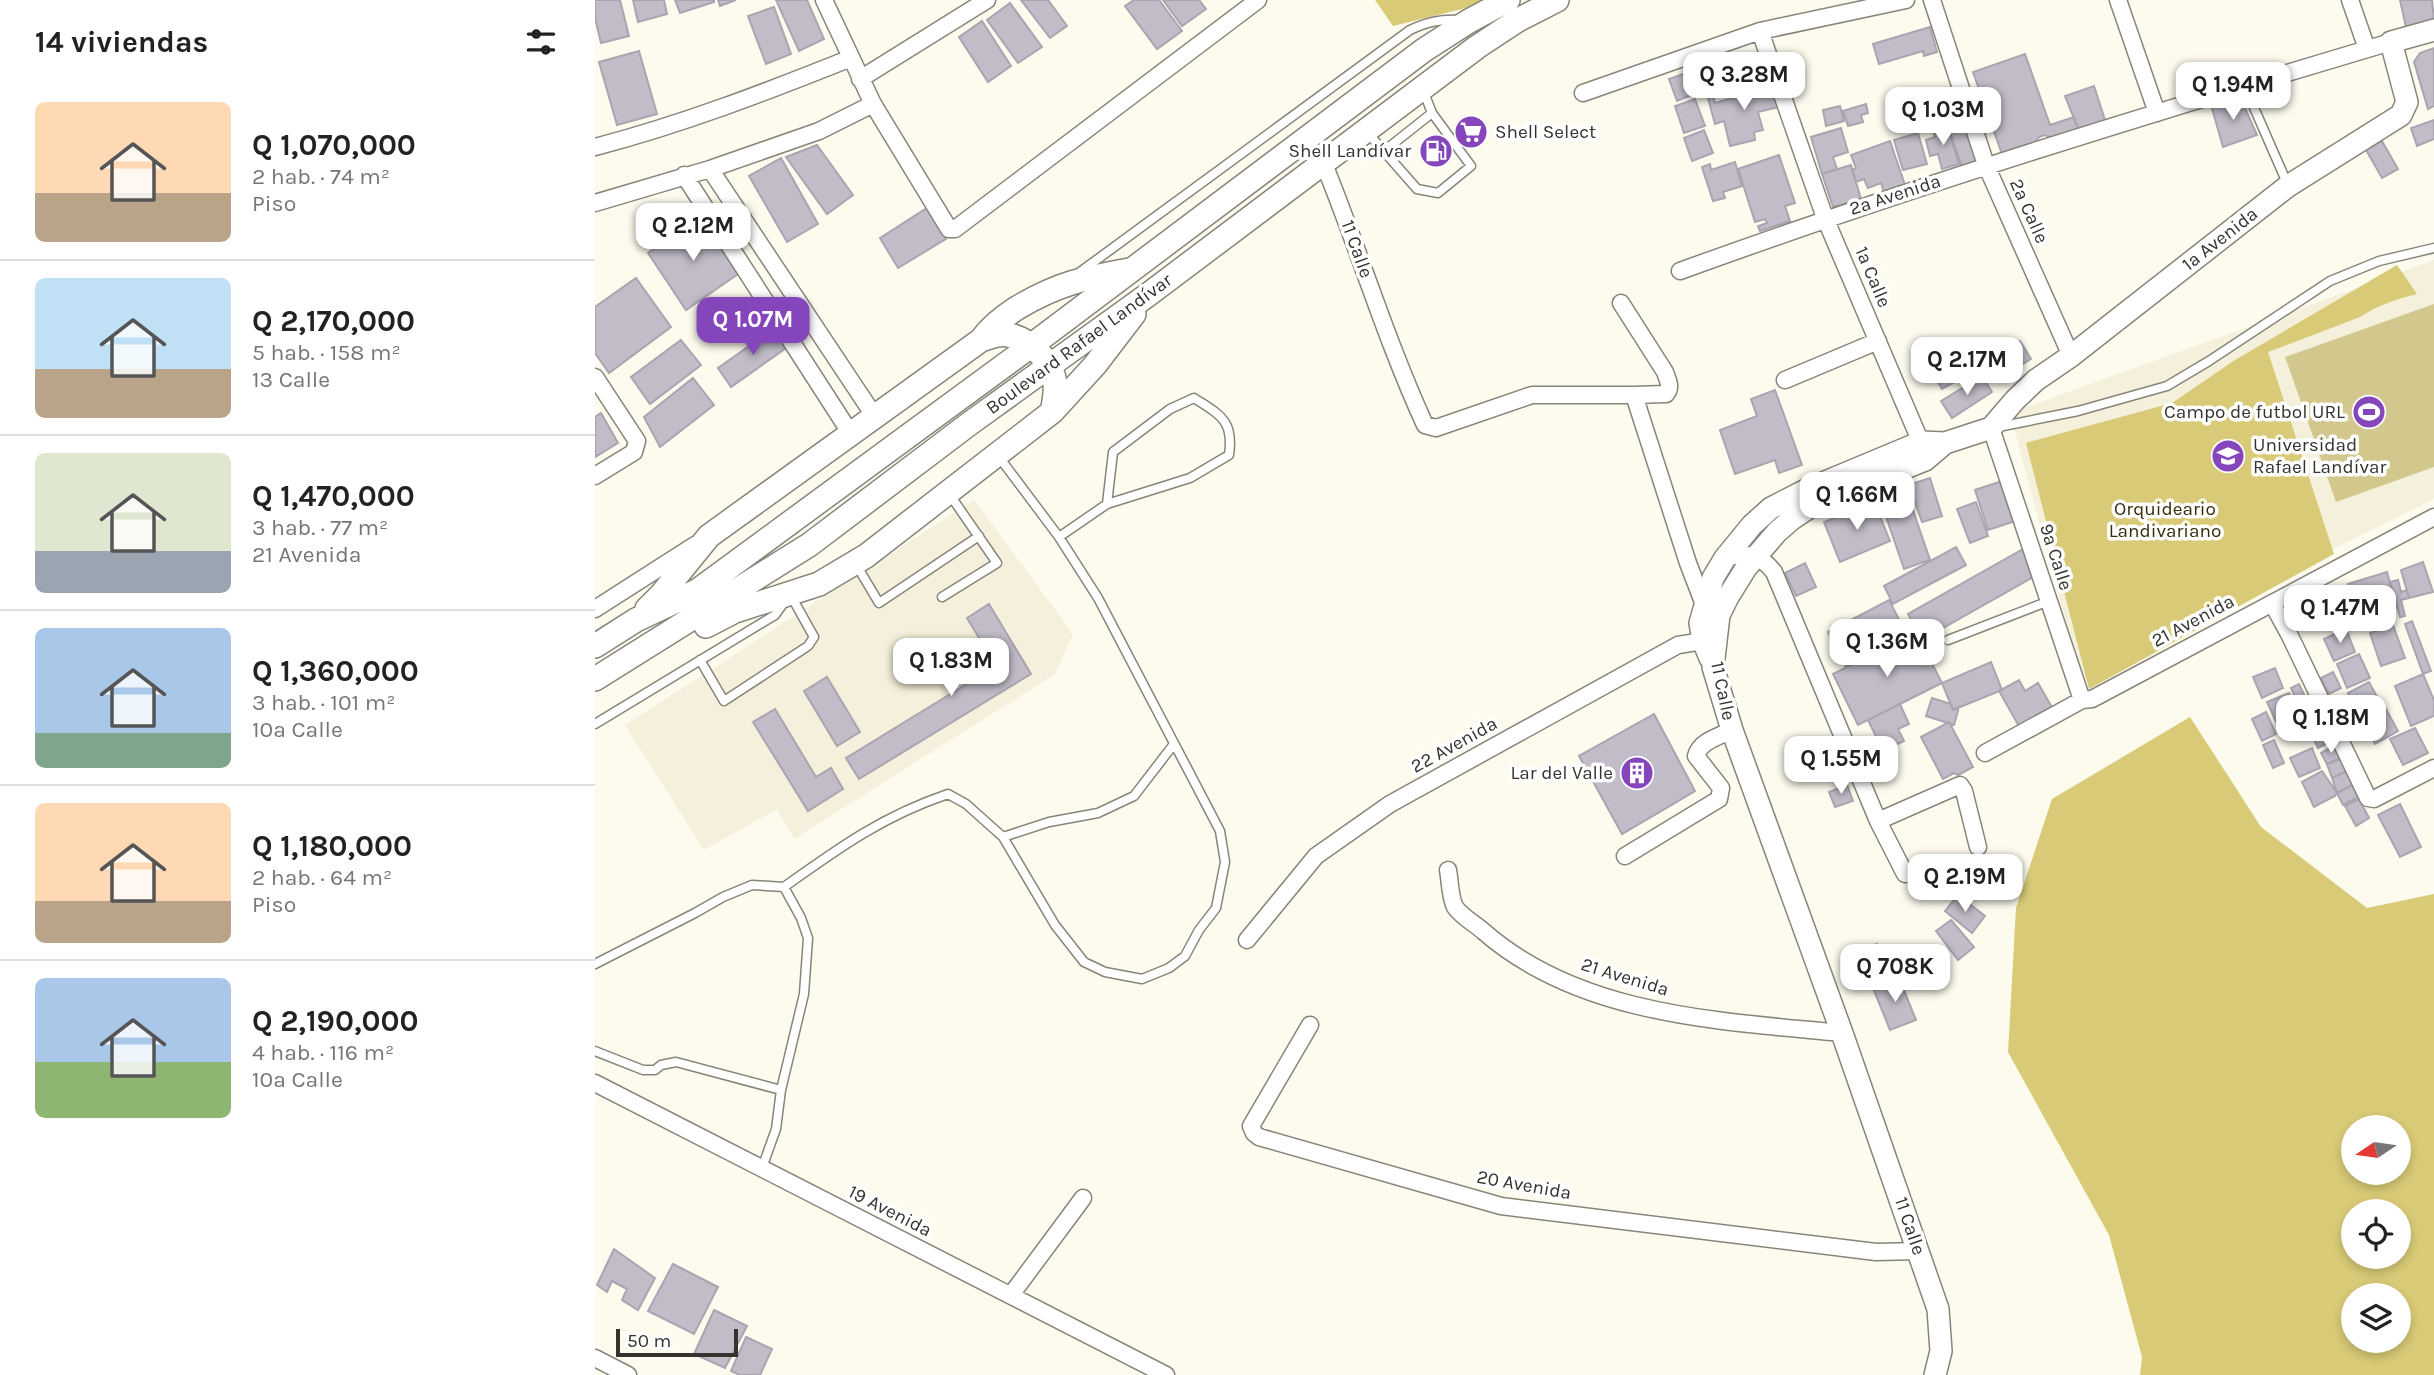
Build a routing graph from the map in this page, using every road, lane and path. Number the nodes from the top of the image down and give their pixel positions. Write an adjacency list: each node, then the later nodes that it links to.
1 (824, 0): 15 (street)
2 (988, 0): 16 (street)
3 (1258, 0): 20 (street)
4 (1508, 0): 10 (main road, Boulevard Rafael Landívar)
5 (1557, 0): 18 (main road, Boulevard Rafael Landívar)
6 (1906, 0): 12 (street)
7 (1931, 0): 27 (street, 2a Calle)
8 (2118, 0): 21 (street)
9 (2350, 0): 14 (street)
10 (1469, 21): 34 (main road, Boulevard Rafael Landívar); 37 (lane)
11 (2434, 30): 13 (street, 2a Avenida)
12 (1760, 31): 19 (street); 32 (street, 1a Calle)
13 (2391, 42): 14 (street, 2a Avenida); 30 (street, 1a Avenida)
14 (2367, 49): 17 (street, 2a Avenida)
15 (851, 58): 16 (street); 24 (street)
16 (860, 79): 20 (street)
17 (2245, 87): 21 (street, 2a Avenida); 30 (lane)
18 (1422, 88): 22 (lane); 23 (main road, Boulevard Rafael Landívar)
19 (1583, 93)
20 (873, 104): 28 (street)
21 (2157, 113): 27 (street, 2a Avenida)
22 (1432, 114): 25 (lane); 25 (lane)
23 (1367, 132): 25 (lane); 26 (main road, Boulevard Rafael Landívar)
24 (595, 147)
25 (1384, 150)
26 (1324, 164): 39 (main road, Boulevard Rafael Landívar); 50 (street, 11 Calle)
27 (1986, 165): 32 (street, 2a Avenida); 45 (street, 2a Calle)
28 (710, 169): 29 (street); 36 (street)
29 (684, 175): 31 (street); 38 (street)
30 (2288, 186): 45 (street, 1a Avenida)
31 (595, 203)
32 (1825, 218): 35 (street, 2a Avenida); 42 (street, 1a Calle)
33 (2434, 248): 53 (lane)
34 (1131, 270): 37 (main road); 43 (main road, Boulevard Rafael Landívar)
35 (1679, 271)
36 (781, 276): 38 (street); 44 (street)
37 (1063, 284): 41 (main road)
38 (760, 293): 46 (street)
39 (1149, 295): 47 (main road, Boulevard Rafael Landívar); 51 (main road)
40 (1621, 303): 50 (street)
41 (981, 340): 43 (main road); 52 (main road)
42 (1878, 341): 49 (street); 55 (street, 1a Calle)
43 (1033, 345): 47 (main road); 73 (main road, Boulevard Rafael Landívar)
44 (829, 347): 46 (street); 52 (street)
45 (2071, 356): 53 (street, 1a Avenida)
46 (806, 364): 54 (street)
47 (1048, 367): 51 (main road); 78 (main road, Boulevard Rafael Landívar)
48 (595, 377): 57 (street)
49 (1785, 380)
50 (1634, 395): 71 (street)
51 (1052, 412): 56 (main road)
52 (875, 416): 54 (main road)
53 (1991, 428): 55 (street); 69 (street, 9a Calle)
54 (851, 434): 61 (main road)
55 (1924, 450): 64 (street); 65 (street)
56 (997, 455): 58 (main road); 63 (lane)
57 (595, 476)
58 (948, 492): 62 (lane); 66 (main road)
59 (1107, 504): 59 (lane); 63 (lane)
60 (2434, 517): 70 (street, 21 Avenida)
61 (709, 536): 72 (street); 73 (main road)
62 (979, 536): 66 (lane); 68 (lane)
63 (1059, 537): 83 (lane)
64 (1755, 556): 65 (street); 74 (street); 86 (street)
65 (1725, 558): 71 (street)
66 (855, 563): 67 (main road)
67 (790, 594): 77 (lane); 77 (lane); 79 (main road)
68 (942, 597)
69 (2049, 601): 75 (lane); 80 (street, 9a Calle)
70 (2272, 603): 80 (street, 21 Avenida); 85 (street)
71 (1704, 607): 74 (street)
72 (595, 609)
73 (636, 621): 76 (main road, Boulevard Rafael Landívar)
74 (1709, 638): 82 (street, 11 Calle); 93 (street, 22 Avenida)
75 (1948, 640)
76 (595, 646)
77 (699, 660): 81 (lane)
78 (595, 679)
79 (595, 693)
80 (2082, 700): 84 (street, 21 Avenida)
81 (595, 724)
82 (1732, 730): 89 (street); 96 (street, 11 Calle)
83 (1174, 744): 87 (lane); 87 (lane)
84 (1985, 753)
85 (2434, 768)
86 (1878, 821): 88 (street); 91 (street)
87 (1003, 837): 92 (lane)
88 (1978, 847)
89 (1625, 856)
90 (1448, 870): 96 (street, 21 Avenida)
91 (1905, 874)
92 (784, 887): 94 (lane); 99 (lane)
93 (1247, 940)
94 (595, 964)
95 (1310, 1025): 102 (street, 20 Avenida)
96 (1842, 1033): 102 (street, 11 Calle)
97 (595, 1051): 99 (lane)
98 (595, 1083): 100 (street, 19 Avenida)
99 (781, 1090): 100 (lane)
100 (762, 1168): 103 (street, 19 Avenida)
101 (1083, 1198): 103 (street)
102 (1919, 1251): 107 (street, 11 Calle)
103 (1011, 1295): 106 (street, 19 Avenida)
104 (595, 1358): 105 (street)
105 (628, 1375)
106 (1166, 1375)
107 (1935, 1375)

